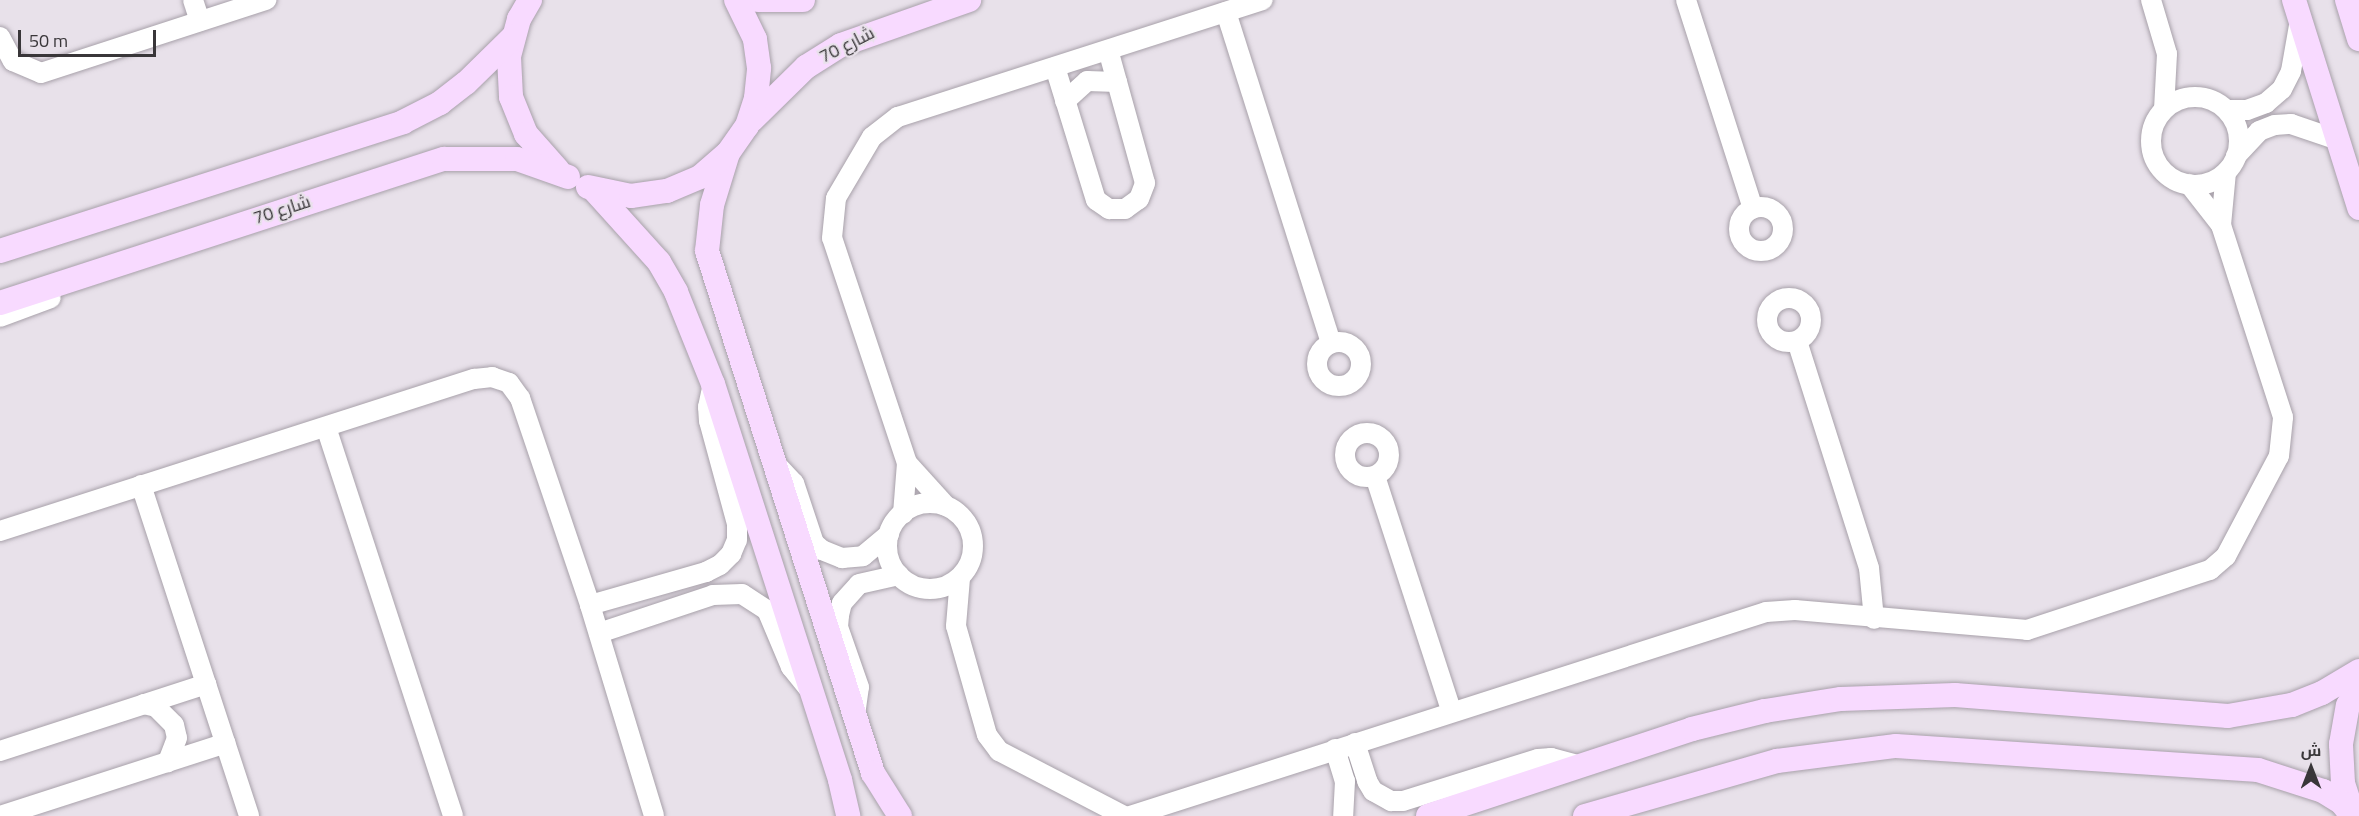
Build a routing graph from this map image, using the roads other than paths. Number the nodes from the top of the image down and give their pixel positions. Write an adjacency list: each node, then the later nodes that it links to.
1 (193, 0): 14 (street)
2 (266, 0): 14 (street)
3 (530, 0): 16 (main road)
4 (736, 0): 26 (main road)
5 (758, 0): 6 (main road)
6 (803, 0)
7 (969, 0): 26 (main road, شارع 70)
8 (1263, 0): 13 (street)
9 (1686, 0): 34 (street)
10 (2151, 0): 19 (street)
11 (2347, 0): 17 (main road)
12 (2297, 10): 25 (street); 27 (main road)
13 (1226, 12): 18 (street); 41 (street)
14 (200, 21): 15 (street)
15 (0, 37)
16 (513, 37): 30 (main road); 36 (main road)
17 (2359, 39)
18 (1108, 50): 20 (street); 21 (street)
19 (2167, 54): 22 (street); 24 (street)
20 (1055, 67): 23 (street); 45 (street)
21 (1117, 82): 23 (street); 23 (street)
22 (2201, 97): 24 (street); 25 (street)
23 (1065, 101)
24 (2164, 109): 31 (street)
25 (2227, 110): 29 (street)
26 (747, 126): 28 (main road)
27 (2338, 140): 29 (street); 33 (main road)
28 (728, 153): 32 (main road); 44 (main road)
29 (2231, 164): 31 (street); 35 (street)
30 (568, 177): 32 (main road); 37 (main road, شارع 70)
31 (2189, 184): 35 (street)
32 (594, 190): 42 (main road)
33 (2359, 208)
34 (1753, 209)
35 (2221, 225): 56 (street)
36 (0, 251)
37 (82, 277): 38 (main road, شارع 70); 39 (street)
38 (0, 303)
39 (0, 317)
40 (1797, 341): 56 (street)
41 (1331, 344)
42 (713, 384): 55 (street); 62 (main road)
43 (326, 427): 47 (street); 55 (street); 75 (street)
44 (776, 463): 51 (street); 65 (main road)
45 (907, 463): 48 (street); 49 (street)
46 (1375, 476): 64 (street)
47 (141, 485): 50 (street); 61 (street)
48 (946, 506): 49 (street); 53 (street)
49 (903, 514): 51 (street)
50 (0, 531)
51 (889, 534): 52 (street)
52 (898, 575): 54 (street); 65 (street)
53 (960, 578): 54 (street); 57 (street)
54 (923, 588): 57 (street)
55 (591, 605): 58 (street)
56 (1874, 619): 64 (street)
57 (956, 626): 79 (street)
58 (599, 633): 62 (street); 76 (street)
59 (2359, 671): 71 (main road)
60 (2359, 682): 83 (main road)
61 (206, 684): 63 (street); 66 (street)
62 (808, 689): 77 (main road)
63 (144, 704): 69 (street); 70 (street)
64 (1451, 710): 67 (street)
65 (855, 718): 78 (main road)
66 (226, 743): 70 (street); 74 (street)
67 (1354, 743): 68 (street); 71 (street)
68 (1335, 749): 80 (street); 81 (street)
69 (0, 751)
70 (168, 762): 73 (street)
71 (1580, 766): 82 (main road)
72 (1594, 814): 83 (main road)
73 (0, 816)
74 (249, 816)
75 (453, 816)
76 (654, 816)
77 (848, 816)
78 (900, 816)
79 (1124, 816)
80 (1130, 816)
81 (1343, 816)
82 (1428, 816)
83 (2353, 816)

